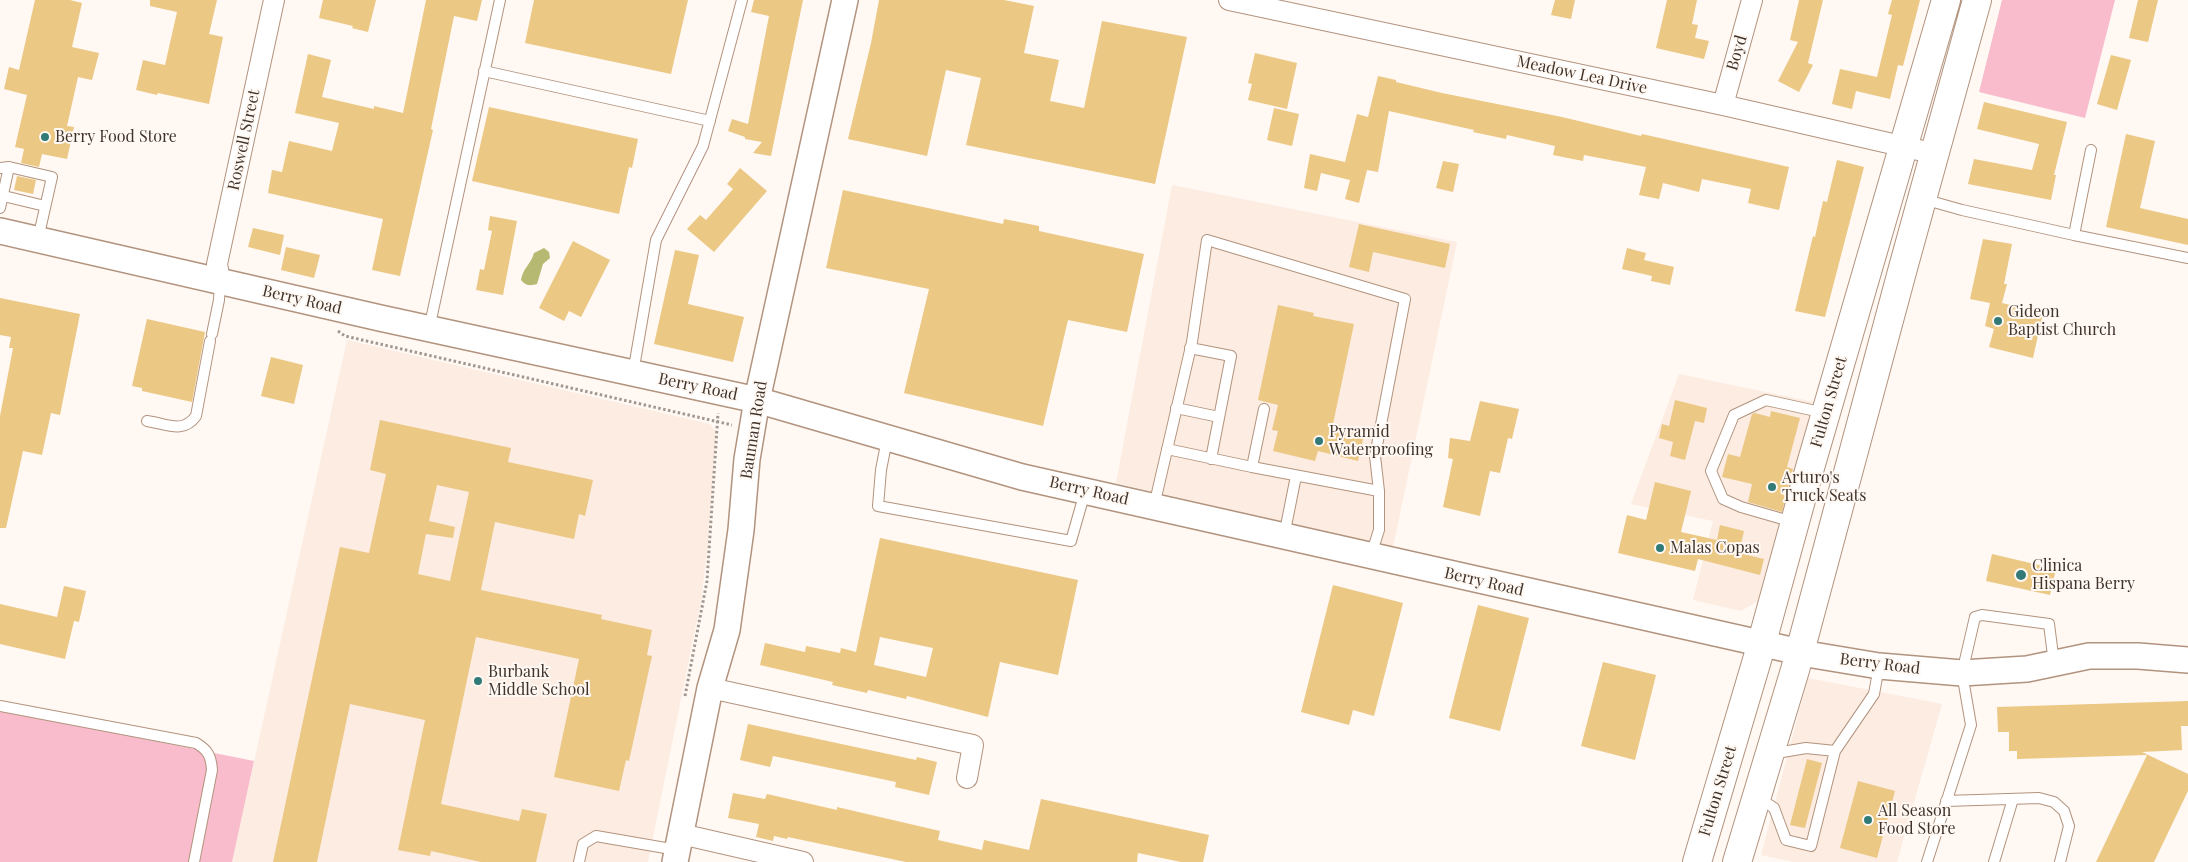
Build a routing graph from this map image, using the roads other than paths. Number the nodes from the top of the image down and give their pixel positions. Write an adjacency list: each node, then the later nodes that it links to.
1 (274, 0): 24 (street, Roswell Street)
2 (500, 0): 9 (lane)
3 (742, 0): 11 (lane)
4 (846, 0): 28 (street, Bauman Road)
5 (1229, 0): 10 (street, Meadow Lea Drive)
6 (1752, 0): 10 (street, Boyd)
7 (1946, 0): 12 (main road, Fulton Street)
8 (1977, 0): 14 (main road)
9 (484, 71): 11 (lane); 25 (lane)
10 (1723, 105): 12 (street, Meadow Lea Drive)
11 (710, 121): 27 (lane)
12 (1903, 146): 14 (street, Meadow Lea Drive); 31 (main road, Fulton Street)
13 (2091, 150): 21 (lane)
14 (1936, 154): 17 (main road)
15 (5, 167): 16 (lane); 18 (lane)
16 (1, 196): 18 (lane); 19 (lane)
17 (1922, 199): 21 (lane); 46 (main road)
18 (45, 206): 22 (lane)
19 (0, 208)
20 (0, 231): 22 (street, Berry Road)
21 (2074, 235): 23 (lane)
22 (38, 239): 24 (street, Berry Road)
23 (2188, 258)
24 (220, 281): 25 (street, Berry Road); 33 (lane)
25 (429, 329): 27 (street, Berry Road)
26 (1190, 348): 29 (lane); 32 (lane); 40 (lane)
27 (632, 374): 28 (street, Berry Road)
28 (757, 400): 34 (street, Berry Road); 51 (street, Bauman Road)
29 (1176, 408): 32 (lane); 35 (lane)
30 (1264, 410): 37 (lane)
31 (1826, 414): 42 (main road, Fulton Street); 42 (lane)
32 (1219, 417): 36 (lane)
33 (148, 421)
34 (887, 438): 39 (street, Berry Road); 39 (lane)
35 (1166, 449): 36 (lane); 41 (lane)
36 (1211, 459): 37 (lane)
37 (1252, 467): 38 (lane)
38 (1296, 476): 40 (lane); 43 (lane)
39 (1085, 491): 41 (street, Berry Road)
40 (1379, 492): 44 (lane)
41 (1154, 506): 43 (street, Berry Road)
42 (1795, 522): 45 (main road, Fulton Street)
43 (1284, 536): 44 (street, Berry Road)
44 (1370, 556): 45 (street, Berry Road)
45 (1761, 643): 46 (street, Berry Road); 63 (main road, Fulton Street)
46 (1800, 652): 49 (street, Berry Road); 54 (main road)
47 (2188, 660): 48 (street, Berry Road)
48 (2054, 663): 50 (street, Berry Road); 50 (lane)
49 (1878, 666): 50 (street, Berry Road); 53 (lane)
50 (1962, 672): 58 (lane)
51 (710, 688): 55 (street); 59 (street, Bauman Road)
52 (0, 706): 60 (lane)
53 (1835, 751): 54 (lane); 56 (lane)
54 (1769, 755): 56 (main road)
55 (967, 778)
56 (1756, 796): 64 (main road)
57 (2014, 799): 58 (lane); 66 (lane); 67 (lane)
58 (1946, 801): 65 (lane)
59 (677, 849): 61 (lane); 62 (street)
60 (194, 862)
61 (579, 862)
62 (803, 862)
63 (1697, 862)
64 (1737, 862)
65 (1927, 862)
66 (1994, 862)
67 (2060, 862)

